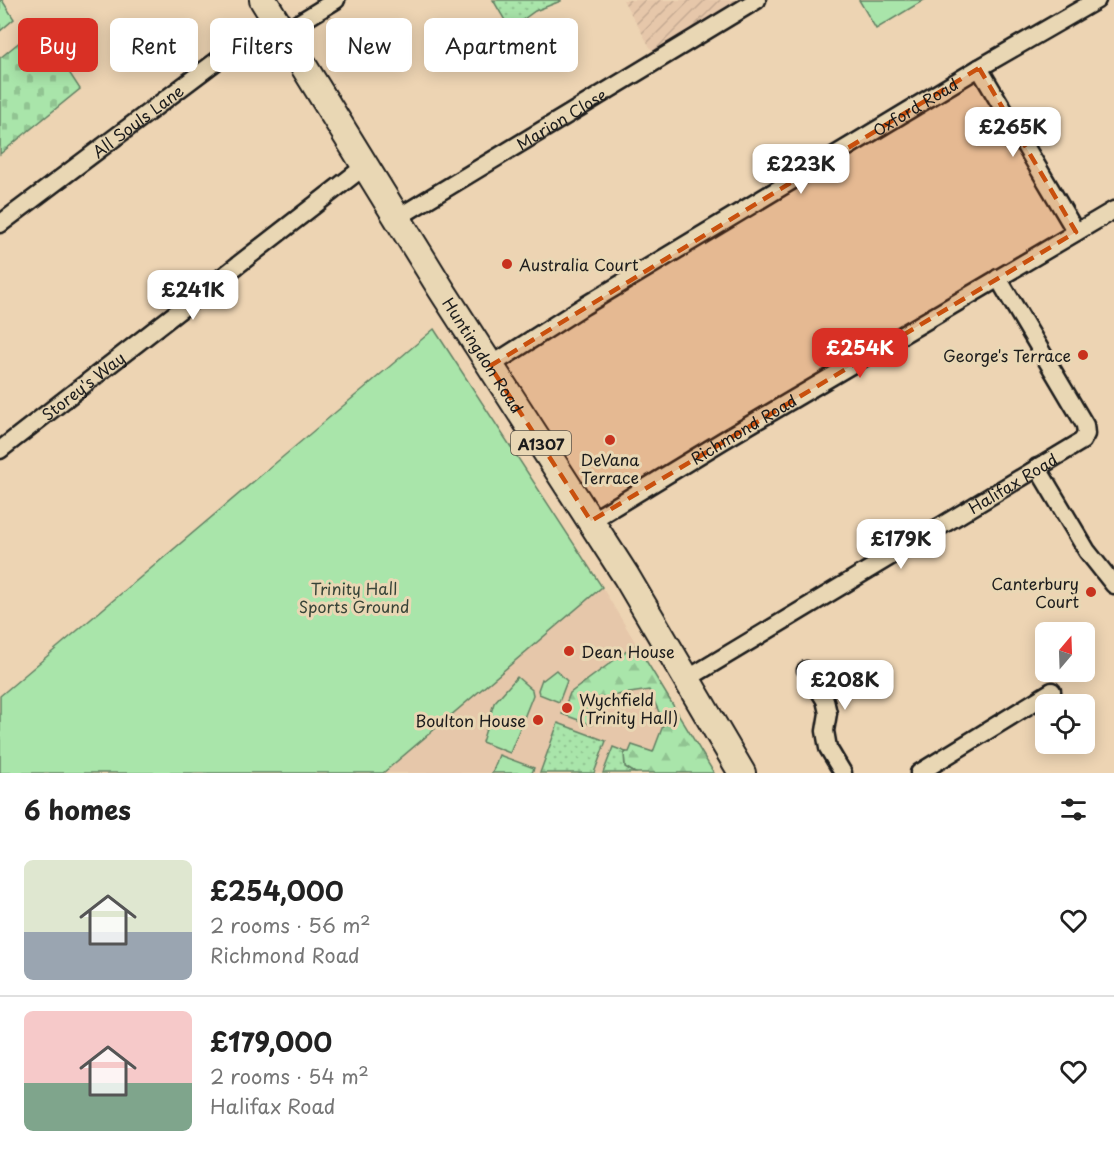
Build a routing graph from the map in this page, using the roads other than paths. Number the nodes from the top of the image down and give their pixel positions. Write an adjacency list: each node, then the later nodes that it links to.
1 (336, 0): 4 (street, All Souls Lane)
2 (757, 0): 8 (street, Marion Close)
3 (1097, 0): 5 (street, Oxford Road)
4 (274, 16): 6 (main road, Huntingdon Road / A1307); 9 (street, All Souls Lane)
5 (979, 68): 10 (street); 12 (street, Oxford Road)
6 (365, 166): 8 (main road, Huntingdon Road / A1307); 13 (street, Storey's Way)
7 (1114, 210): 10 (street, Richmond Road)
8 (397, 218): 12 (main road, Huntingdon Road / A1307)
9 (0, 224)
10 (1077, 232): 11 (street, Richmond Road)
11 (998, 278): 14 (street, Halifax Road); 15 (street, Richmond Road)
12 (490, 366): 15 (main road, Huntingdon Road / A1307)
13 (0, 450)
14 (1036, 467): 16 (street); 18 (street, Halifax Road)
15 (591, 521): 18 (main road, Huntingdon Road / A1307)
16 (1114, 585)
17 (806, 670): 21 (street)
18 (687, 679): 20 (main road, Huntingdon Road / A1307)
19 (1052, 691): 22 (street)
20 (742, 773)
21 (843, 773)
22 (919, 773)

